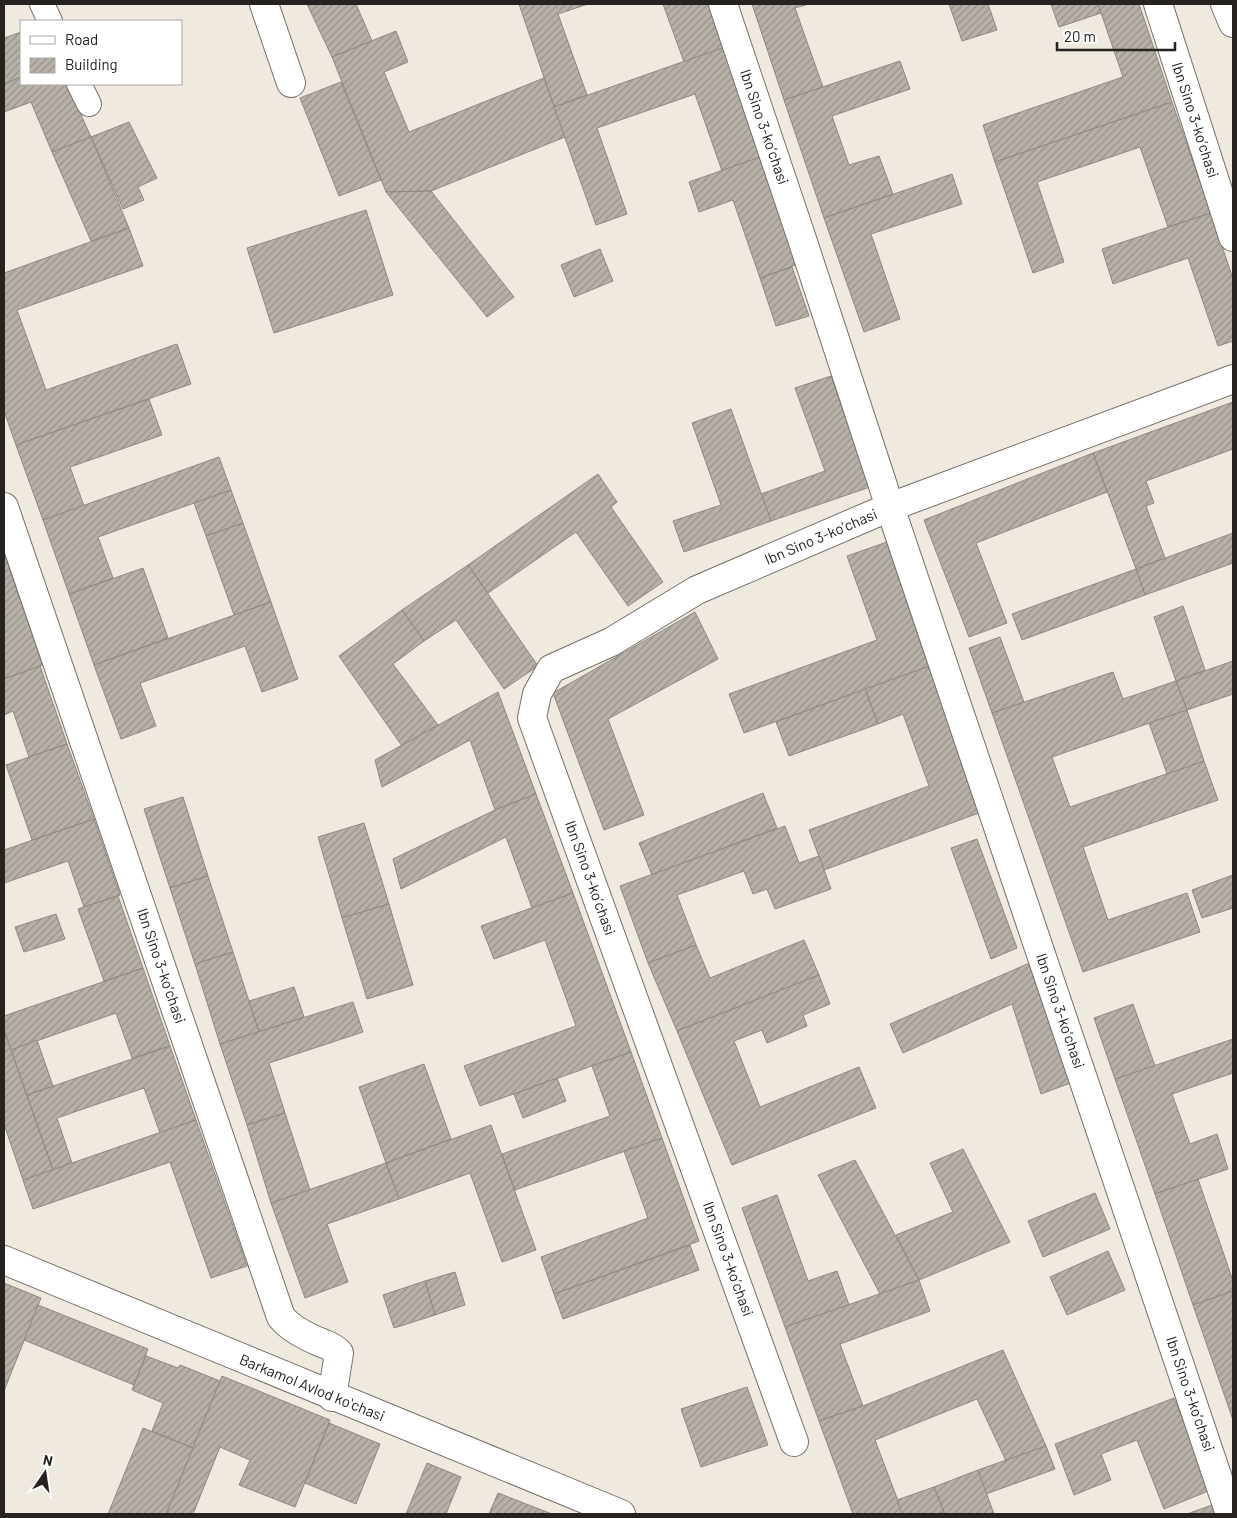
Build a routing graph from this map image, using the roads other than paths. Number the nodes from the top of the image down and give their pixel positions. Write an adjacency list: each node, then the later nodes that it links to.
1 (42, 4): 6 (lane)
2 (264, 4): 8 (street)
3 (723, 4): 12 (street, Ibn Sino 3-koʼchasi)
4 (1158, 4): 9 (street, Ibn Sino 3-koʼchasi)
5 (1225, 4): 7 (street)
6 (50, 20)
7 (1233, 23)
8 (291, 83)
9 (1233, 236)
10 (1233, 379): 12 (street, Ibn Sino 3-koʼchasi)
11 (4, 507): 14 (street, Ibn Sino 3-koʼchasi)
12 (890, 507): 15 (street, Ibn Sino 3-koʼchasi); 17 (street, Ibn Sino 3-koʼchasi)
13 (4, 1260): 14 (street, Barkamol Avlod koʻchasi)
14 (332, 1397): 16 (street, Barkamol Avlod koʻchasi)
15 (794, 1442)
16 (621, 1514)
17 (1230, 1514)

